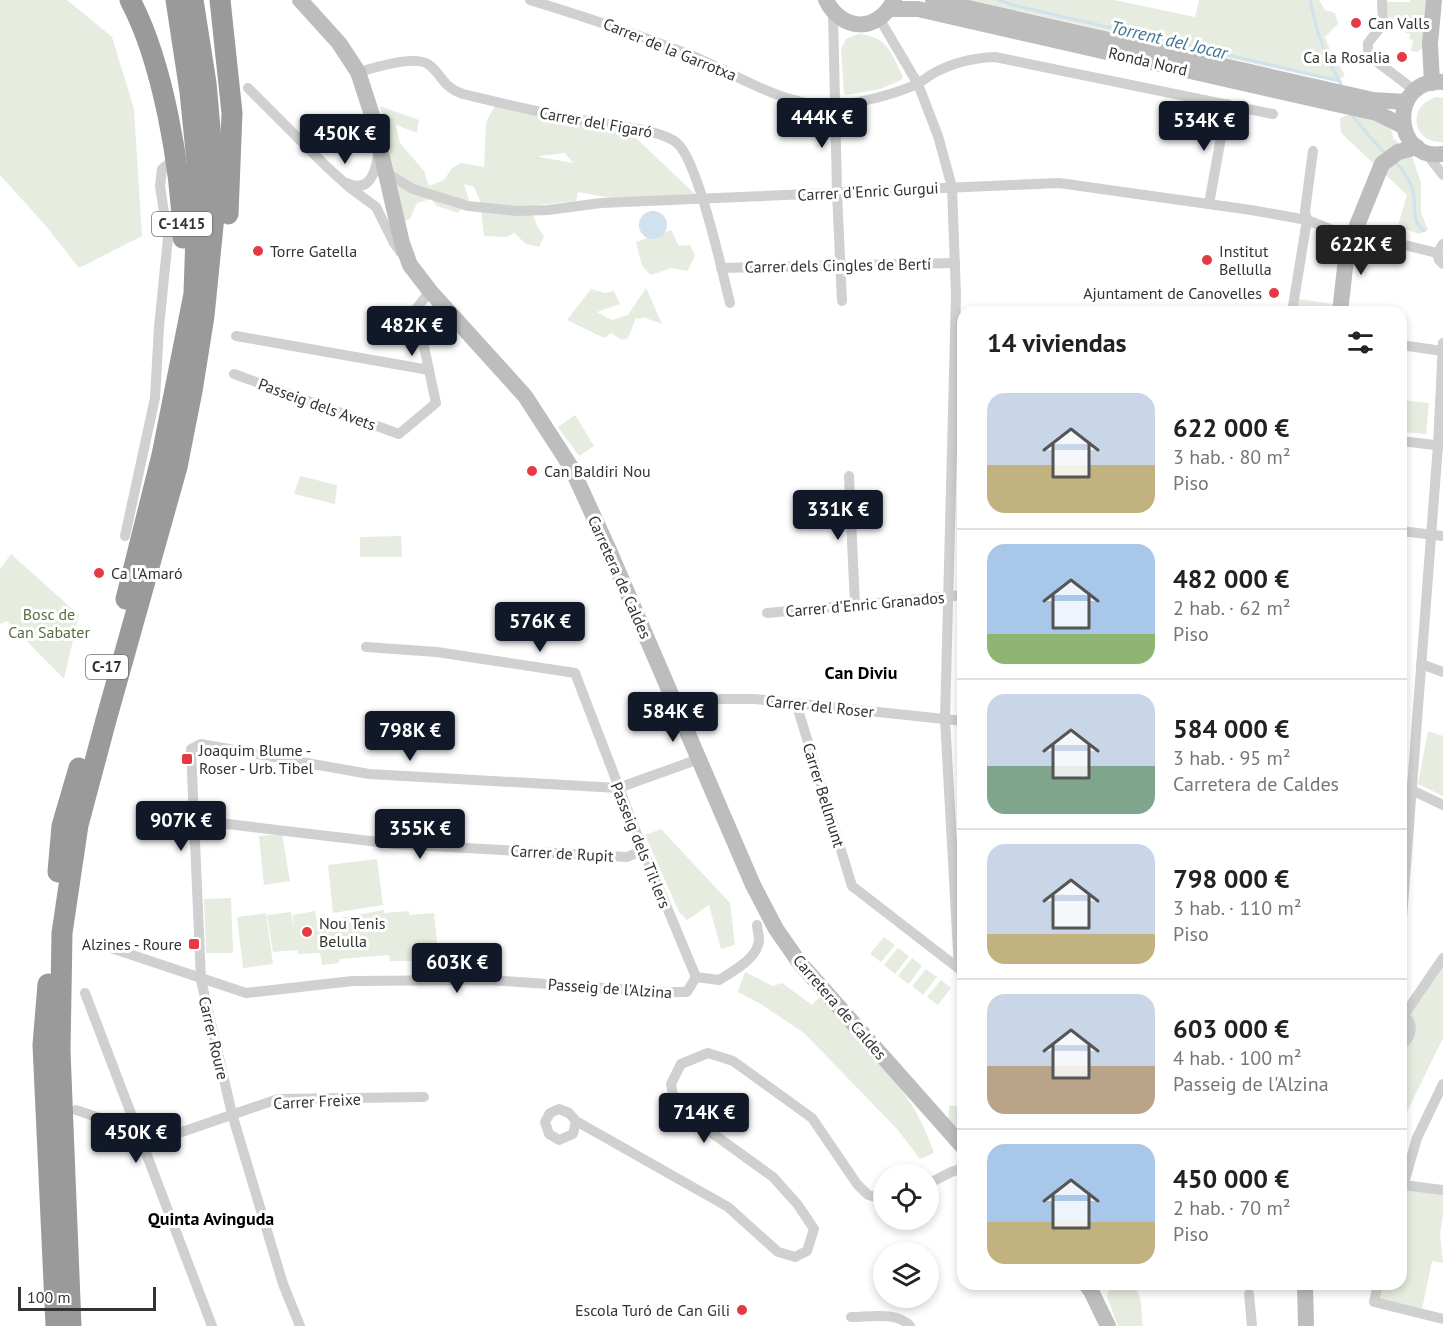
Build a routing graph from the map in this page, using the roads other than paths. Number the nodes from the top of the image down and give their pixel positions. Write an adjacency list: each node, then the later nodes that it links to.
1 (130, 0): 26 (highway, C-1415)
2 (220, 0): 57 (highway)
3 (300, 0): 12 (street, Carretera de Caldes)
4 (530, 0): 19 (street, Carrer de la Garrotxa)
5 (933, 0): 17 (street, Ronda Nord)
6 (1382, 0): 16 (street)
7 (1434, 0): 11 (street)
8 (185, 5): 57 (highway, C-17)
9 (830, 7): 10 (street, Ronda Nord); 19 (street)
10 (887, 9): 14 (street); 17 (street, Ronda Nord)
11 (1437, 60): 13 (street)
12 (358, 72): 22 (street, Carretera de Caldes); 33 (street, Carrer del Figaró)
13 (1437, 82): 16 (street)
14 (918, 84): 18 (street, Carrer de la Garrotxa); 19 (street, Carrer de la Garrotxa); 30 (street)
15 (248, 88): 29 (street)
16 (1410, 96): 17 (street, Ronda Nord); 21 (street)
17 (1343, 99): 21 (street, Ronda Nord)
18 (1227, 104): 20 (street, Carrer de la Garrotxa); 34 (street)
19 (835, 105): 31 (street)
20 (1273, 114)
21 (1403, 126): 23 (street)
22 (379, 142): 27 (street, Carretera de Caldes); 29 (street)
23 (1421, 150): 25 (street); 28 (street); 37 (street)
24 (1313, 151): 36 (street)
25 (1443, 154)
26 (175, 159): 57 (highway, C-1415); 61 (street)
27 (386, 172): 32 (street, Carretera de Caldes); 33 (street, Carrer d'Enric Gurgui)
28 (1443, 176)
29 (342, 181): 35 (street)
30 (952, 187): 31 (street, Carrer d'Enric Gurgui); 34 (street, Carrer d'Enric Gurgui); 39 (street)
31 (837, 192): 33 (street, Carrer d'Enric Gurgui); 41 (street)
32 (392, 198): 35 (street); 42 (street, Carretera de Caldes)
33 (702, 198): 43 (street, Carrer del Figaró)
34 (1209, 204): 36 (street, Carrer d'Enric Gurgui)
35 (376, 207): 42 (street)
36 (1307, 220): 37 (street, Carrer d'Enric Gurgui); 47 (street)
37 (1352, 234): 38 (street, Carrer d'Enric Gurgui); 48 (street)
38 (1440, 249): 40 (street)
39 (955, 263): 41 (street, Carrer dels Cingles de Bertí); 64 (street)
40 (1443, 264)
41 (841, 265): 43 (street, Carrer dels Cingles de Bertí); 45 (street)
42 (410, 266): 44 (street, Carretera de Caldes)
43 (721, 268): 46 (street, Carrer del Figaró)
44 (430, 291): 53 (street); 71 (street, Carretera de Caldes)
45 (842, 301)
46 (730, 303)
47 (1293, 306)
48 (1341, 306)
49 (236, 336): 53 (street)
50 (1443, 343): 52 (street)
51 (1407, 346): 52 (street)
52 (1443, 351): 56 (street)
53 (429, 370): 54 (street, Passeig dels Avets)
54 (234, 374)
55 (1407, 442): 56 (street)
56 (1440, 446): 60 (street)
57 (170, 461): 111 (highway, C-17); 112 (highway, C-17)
58 (849, 476): 65 (street)
59 (1407, 532): 60 (street)
60 (1431, 535): 62 (street); 68 (street)
61 (125, 536)
62 (1443, 536)
63 (957, 595): 64 (street, Carrer d'Enric Granados)
64 (948, 596): 65 (street, Carrer d'Enric Granados); 72 (street)
65 (855, 605): 66 (street, Carrer d'Enric Granados)
66 (767, 612)
67 (366, 647): 77 (street, Passeig dels Til·lers)
68 (1421, 664): 69 (street); 75 (street)
69 (1443, 672)
70 (796, 704): 71 (street, Carrer del Roser); 72 (street, Carrer del Roser); 85 (street, Carrer Bellmunt)
71 (679, 714): 74 (street, Carretera de Caldes)
72 (945, 719): 73 (street, Carrer del Roser); 81 (street)
73 (957, 720)
74 (699, 759): 77 (street); 98 (street, Carretera de Caldes)
75 (1407, 779)
76 (1407, 787): 78 (street)
77 (618, 788): 79 (street, Carrer Roure); 80 (street, Passeig dels Til·lers)
78 (1443, 805)
79 (194, 820): 80 (street, Carrer de Rupit); 87 (street, Carrer Roure)
80 (643, 850): 86 (street, Passeig dels Til·lers)
81 (957, 907)
82 (757, 925): 86 (street, Passeig de l'Alzina)
83 (102, 945): 87 (street, Passeig de l'Alzina)
84 (1443, 958): 89 (street)
85 (957, 967)
86 (696, 977): 87 (street, Passeig de l'Alzina)
87 (201, 980): 95 (street, Carrer Roure)
88 (85, 993): 97 (street)
89 (1407, 1008)
90 (1407, 1019): 91 (street)
91 (1407, 1040)
92 (1443, 1084): 100 (street)
93 (424, 1097): 95 (street, Carrer Freixe)
94 (76, 1110): 97 (street, Carrer Freixe)
95 (232, 1114): 97 (street, Carrer Freixe); 114 (street, Carrer Roure)
96 (576, 1121): 104 (street)
97 (139, 1131): 113 (street)
98 (957, 1140)
99 (957, 1170): 101 (street)
100 (1407, 1172)
101 (939, 1178)
102 (1407, 1189): 103 (street)
103 (1443, 1190)
104 (873, 1196)
105 (1090, 1290): 116 (street)
106 (1305, 1290): 118 (street)
107 (1377, 1290): 110 (street)
108 (1249, 1294): 117 (street)
109 (851, 1317): 115 (street)
110 (1443, 1319)
111 (56, 1326)
112 (71, 1326)
113 (212, 1326)
114 (300, 1326)
115 (910, 1326)
116 (1108, 1326)
117 (1252, 1326)
118 (1306, 1326)

